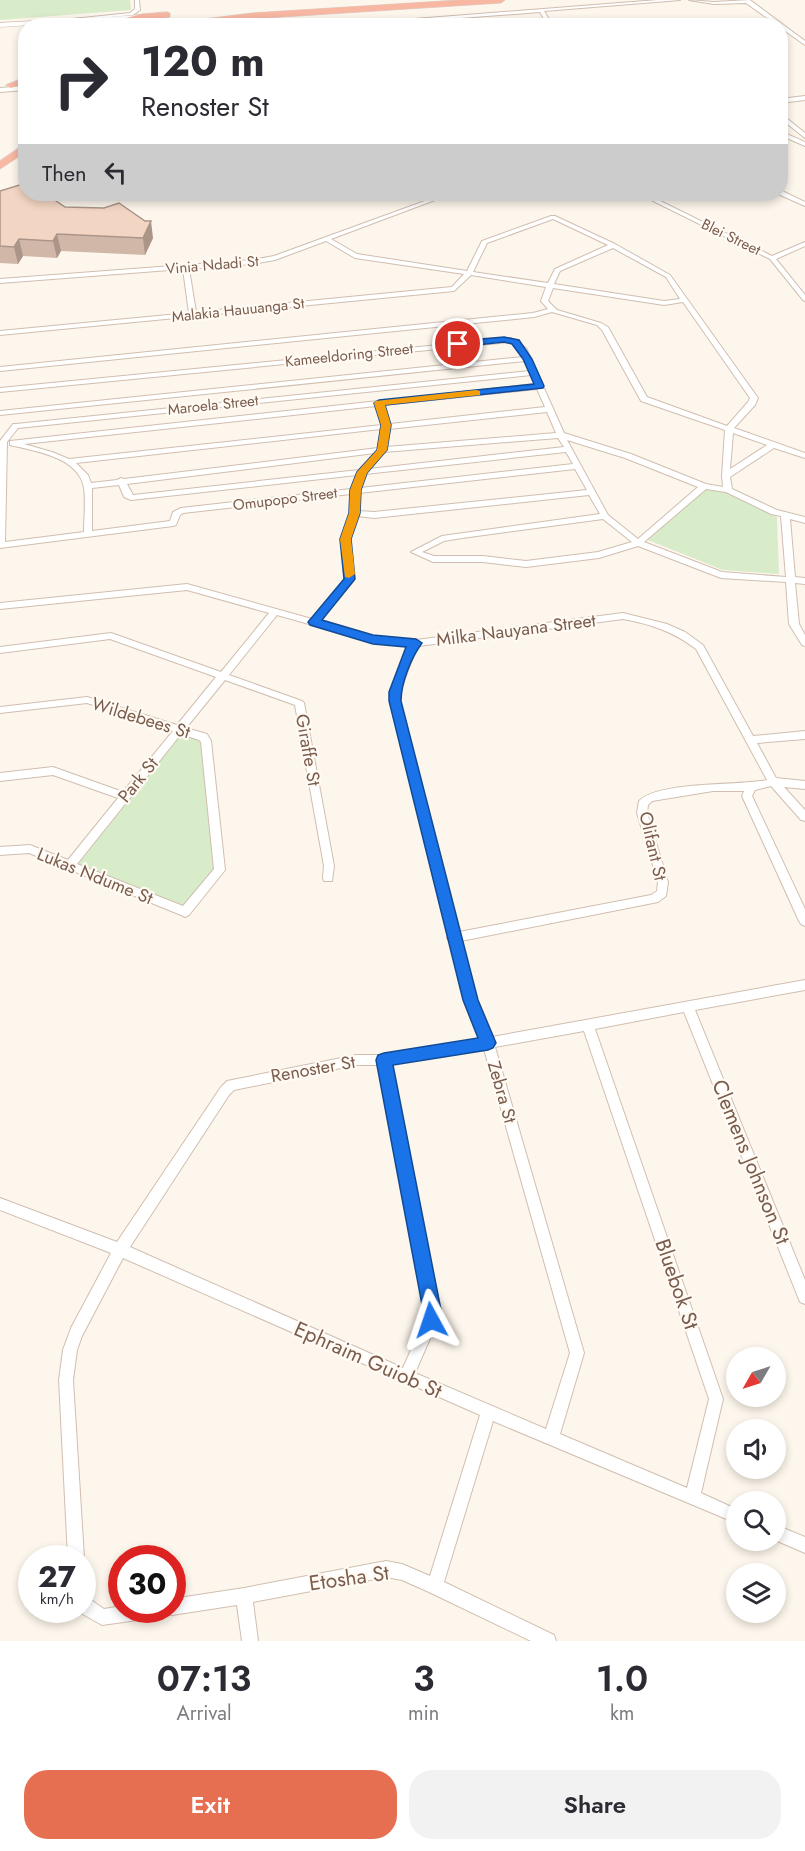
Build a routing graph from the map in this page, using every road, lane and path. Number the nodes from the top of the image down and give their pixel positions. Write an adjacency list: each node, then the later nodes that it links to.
1 (137, 0): 8 (street)
2 (399, 0): 8 (highway)
3 (501, 0): 11 (highway)
4 (678, 0): 7 (street)
5 (692, 0): 6 (street)
6 (747, 1): 14 (street)
7 (541, 10): 12 (street); 13 (street)
8 (140, 14): 9 (street); 10 (highway)
9 (87, 18)
10 (126, 18)
11 (232, 18)
12 (427, 18)
13 (546, 18)
14 (770, 18)
15 (18, 24): 16 (street)
16 (0, 26): 17 (street)
17 (18, 27)
18 (788, 31): 19 (street)
19 (805, 44)
20 (805, 98): 21 (street)
21 (788, 100)
22 (788, 123): 23 (street)
23 (805, 136)
24 (788, 137): 25 (street)
25 (805, 144)
26 (18, 152): 28 (highway)
27 (18, 165): 29 (highway)
28 (0, 166)
29 (0, 177)
30 (788, 196): 33 (street)
31 (429, 201): 34 (street, Vinia Ndadi St)
32 (656, 201): 37 (street, Blei Street)
33 (805, 204)
34 (326, 239): 38 (street, Vinia Ndadi St); 39 (street)
35 (805, 244): 37 (street)
36 (613, 245): 39 (street); 41 (street); 43 (street)
37 (772, 258): 42 (street, Blei Street)
38 (186, 268): 40 (street, Vinia Ndadi St); 45 (street)
39 (469, 273): 41 (street); 45 (street, Malakia Hauuanga St)
40 (0, 281)
41 (550, 285): 43 (street); 44 (street)
42 (805, 299)
43 (686, 300): 56 (street)
44 (554, 309): 48 (street); 56 (street)
45 (193, 315): 46 (street, Malakia Hauuanga St)
46 (0, 333)
47 (528, 359): 49 (street, Kameeldoring Street); 51 (street, Kameeldoring Street); 54 (street)
48 (0, 369)
49 (534, 373): 50 (street, Kameeldoring Street); 58 (street, Maroela Street)
50 (540, 386): 52 (street); 53 (street, Kameeldoring Street)
51 (0, 390)
52 (379, 403): 55 (street); 59 (street)
53 (549, 409): 55 (street); 57 (street, Kameeldoring Street)
54 (0, 413)
55 (386, 425): 62 (street); 64 (street)
56 (729, 429): 60 (street); 67 (street)
57 (561, 435): 61 (street, Kameeldoring Street); 62 (street); 70 (street)
58 (2, 441): 59 (street); 80 (street)
59 (13, 444): 64 (street)
60 (772, 444): 63 (street); 67 (street)
61 (569, 449): 65 (street, Kameeldoring Street); 66 (street)
62 (382, 450): 66 (street); 68 (street)
63 (805, 456)
64 (69, 461): 69 (street)
65 (578, 466): 71 (street, Omupopo Street); 73 (street, Kameeldoring Street)
66 (362, 472): 68 (street); 71 (street)
67 (726, 476): 72 (street)
68 (121, 480): 69 (street)
69 (88, 486): 78 (street)
70 (704, 486): 72 (street); 79 (street)
71 (355, 490): 74 (street); 78 (street, Omupopo Street)
72 (728, 490): 75 (street)
73 (590, 492): 74 (street); 76 (street, Kameeldoring Street)
74 (354, 513): 85 (street)
75 (785, 515): 77 (street); 81 (street)
76 (605, 516): 79 (street, Kameeldoring Street); 79 (street)
77 (805, 520)
78 (88, 535): 80 (street, Omupopo Street)
79 (638, 543): 81 (street, Kameeldoring Street)
80 (1, 545)
81 (790, 580): 82 (street, Kameeldoring Street); 86 (street)
82 (805, 581)
83 (0, 606): 84 (street, Milka Nauyana Street)
84 (275, 611): 85 (street, Milka Nauyana Street); 89 (street, Park St)
85 (314, 622): 87 (street, Milka Nauyana Street)
86 (805, 642)
87 (416, 643): 93 (street, Milka Nauyana Street); 105 (street, Zebra St)
88 (0, 650): 89 (street)
89 (223, 675): 91 (street, Park St); 102 (street, Giraffe St)
90 (0, 710): 91 (street, Wildebees St)
91 (180, 729): 98 (street, Park St); 103 (street, Wildebees St)
92 (805, 735): 93 (street)
93 (749, 740): 95 (street, Milka Nauyana Street)
94 (0, 777): 98 (street)
95 (772, 782): 96 (street); 97 (street); 99 (street, Milka Nauyana Street)
96 (805, 785)
97 (751, 787): 104 (street); 105 (street, Olifant St)
98 (125, 797): 101 (street, Park St)
99 (805, 817)
100 (0, 851): 101 (street, Lukas Ndume St)
101 (70, 866): 103 (street, Lukas Ndume St)
102 (328, 878)
103 (188, 910)
104 (805, 921)
105 (453, 938): 109 (street, Zebra St)
106 (805, 986): 107 (street, Renoster St)
107 (688, 1007): 108 (street, Renoster St); 113 (street, Clemens Johnson St)
108 (588, 1025): 109 (street, Renoster St); 117 (street, Bluebok St)
109 (488, 1043): 110 (street, Renoster St); 116 (street, Zebra St)
110 (384, 1060): 112 (street, Renoster St); 114 (street)
111 (0, 1204): 112 (street, Ephraim Guiob St)
112 (120, 1250): 114 (street, Ephraim Guiob St); 120 (street)
113 (805, 1297)
114 (406, 1377): 115 (street, Ephraim Guiob St)
115 (488, 1412): 116 (street, Ephraim Guiob St); 122 (street)
116 (551, 1438): 117 (street, Ephraim Guiob St)
117 (692, 1498): 118 (street, Ephraim Guiob St)
118 (726, 1512)
119 (786, 1537): 121 (street)
120 (75, 1545)
121 (805, 1545)
122 (435, 1586): 123 (street, Etosha St); 126 (street, Etosha St)
123 (244, 1596): 124 (street, Etosha St); 125 (street)
124 (186, 1604)
125 (250, 1641)
126 (548, 1641)

